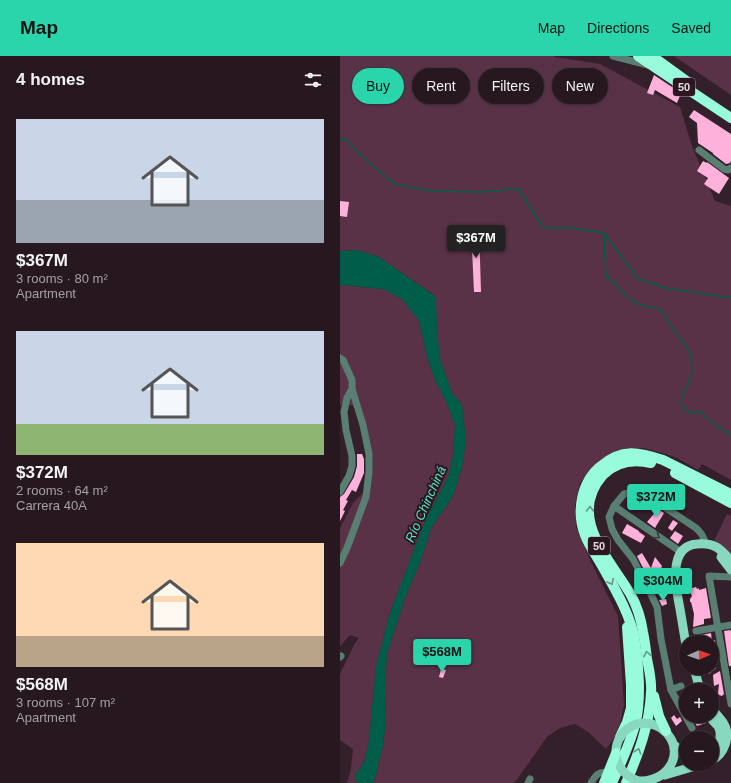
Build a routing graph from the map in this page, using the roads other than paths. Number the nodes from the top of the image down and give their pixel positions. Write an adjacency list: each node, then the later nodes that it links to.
1 (613, 56): 3 (street)
2 (638, 56): 3 (highway, 50)
3 (652, 61): 4 (highway, 50); 5 (highway, 50)
4 (731, 112)
5 (731, 118)
6 (699, 150): 7 (street)
7 (731, 168)
8 (340, 358): 9 (street)
9 (352, 389): 10 (street); 17 (street)
10 (340, 492)
11 (731, 494): 20 (highway, 50, one-way to 20)
12 (731, 503): 26 (highway, 50, one-way to 12)
13 (614, 506): 14 (street); 15 (street, one-way to 15); 28 (street)
14 (705, 544): 15 (main road); 16 (main road)
15 (682, 556): 18 (main road); 24 (main road); 25 (main road)
16 (731, 561)
17 (340, 563)
18 (731, 570)
19 (731, 577): 22 (street)
20 (622, 604): 34 (highway); 38 (highway, 50)
21 (731, 624): 22 (street)
22 (718, 627): 23 (street); 29 (street)
23 (696, 630)
24 (684, 635)
25 (689, 635)
26 (650, 676): 32 (highway); 47 (highway, 50, one-way to 26)
27 (679, 687): 28 (street)
28 (671, 690): 31 (street)
29 (731, 704)
30 (719, 718): 39 (main road)
31 (692, 728)
32 (666, 731): 34 (main road, bridge); 36 (main road)
33 (719, 731): 35 (main road)
34 (620, 736): 38 (main road, bridge)
35 (719, 741)
36 (674, 745): 37 (main road); 42 (main road)
37 (679, 749)
38 (620, 754): 41 (street); 43 (main road, bridge); 45 (highway, bridge); 46 (highway, 50)
39 (719, 755)
40 (679, 771): 42 (main road)
41 (614, 772): 44 (street); 46 (street)
42 (663, 776): 43 (main road)
43 (641, 782)
44 (591, 783)
45 (604, 783)
46 (612, 783)
47 (626, 783)

